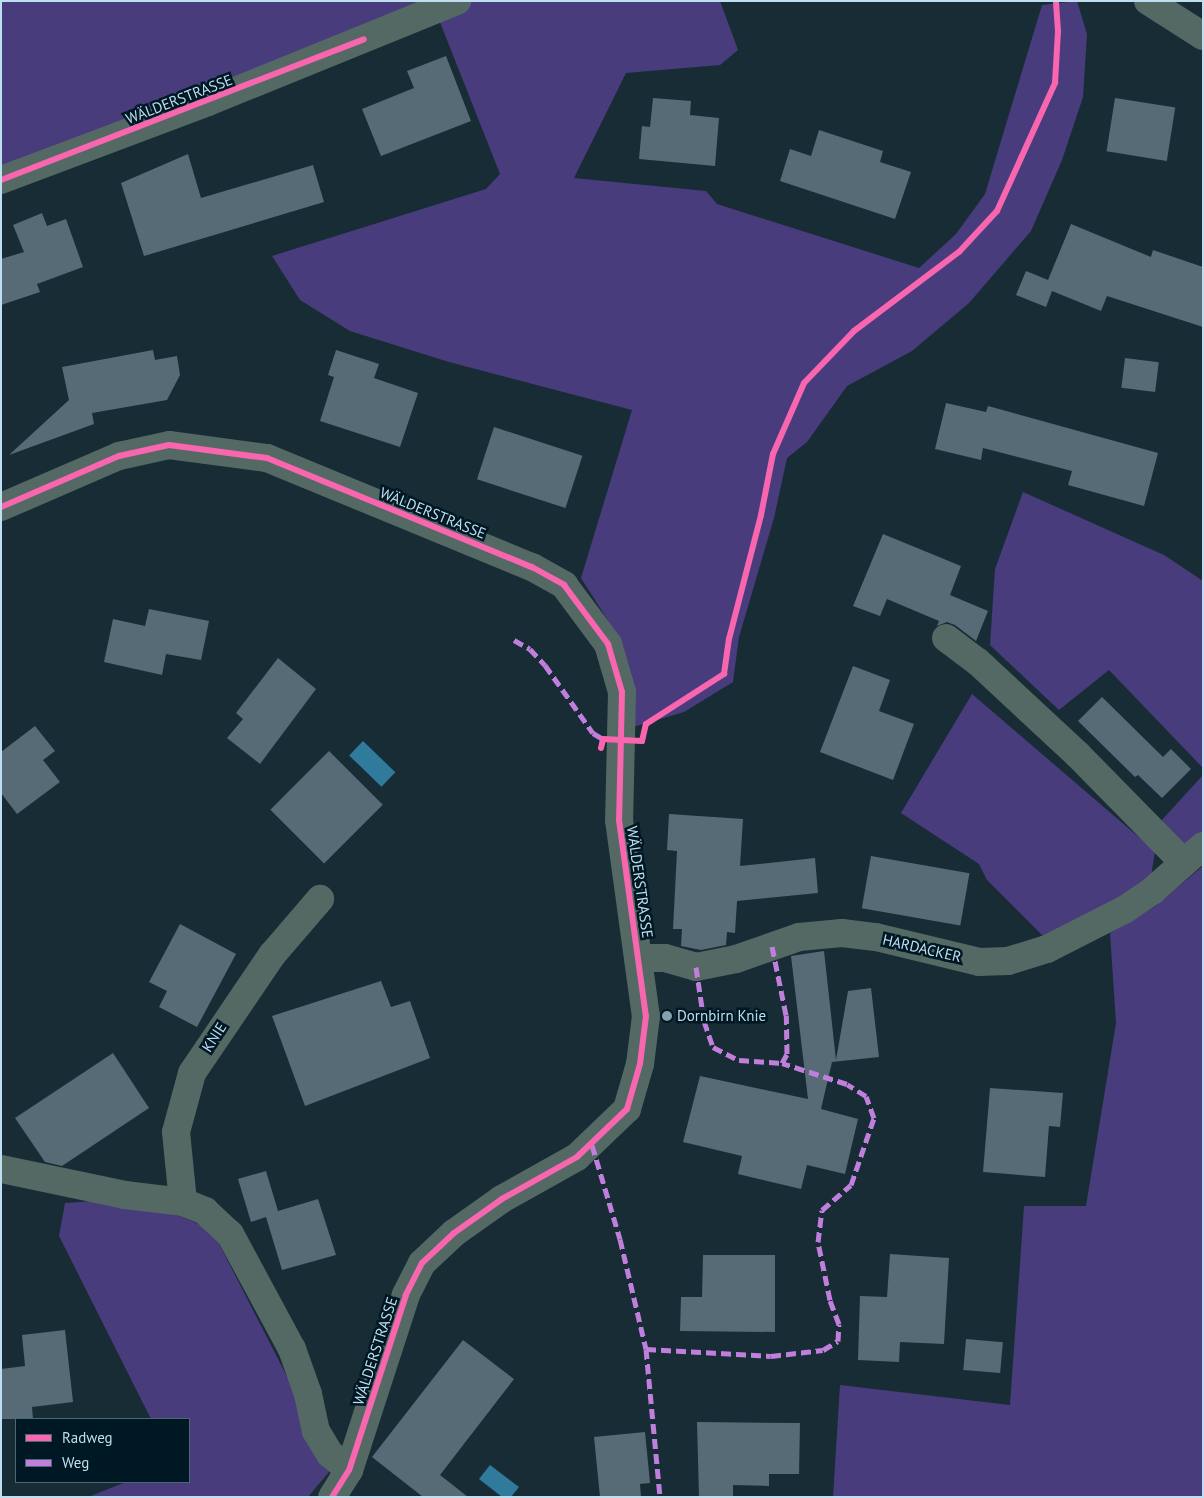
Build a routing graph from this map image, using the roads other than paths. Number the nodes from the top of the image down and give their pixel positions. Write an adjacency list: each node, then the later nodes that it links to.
1 (457, 1): 4 (street, WÄLDERSTRASSE)
2 (1148, 1): 3 (street)
3 (1203, 36)
4 (1, 180)
5 (1, 507): 9 (street, WÄLDERSTRASSE)
6 (946, 638): 7 (street, HARDACKER)
7 (1194, 854): 9 (street, HARDACKER)
8 (320, 899): 11 (street, KNIE)
9 (638, 958): 12 (street, WÄLDERSTRASSE)
10 (1, 1169): 11 (street)
11 (183, 1202): 12 (street)
12 (349, 1470): 13 (street, WÄLDERSTRASSE)
13 (332, 1497)

